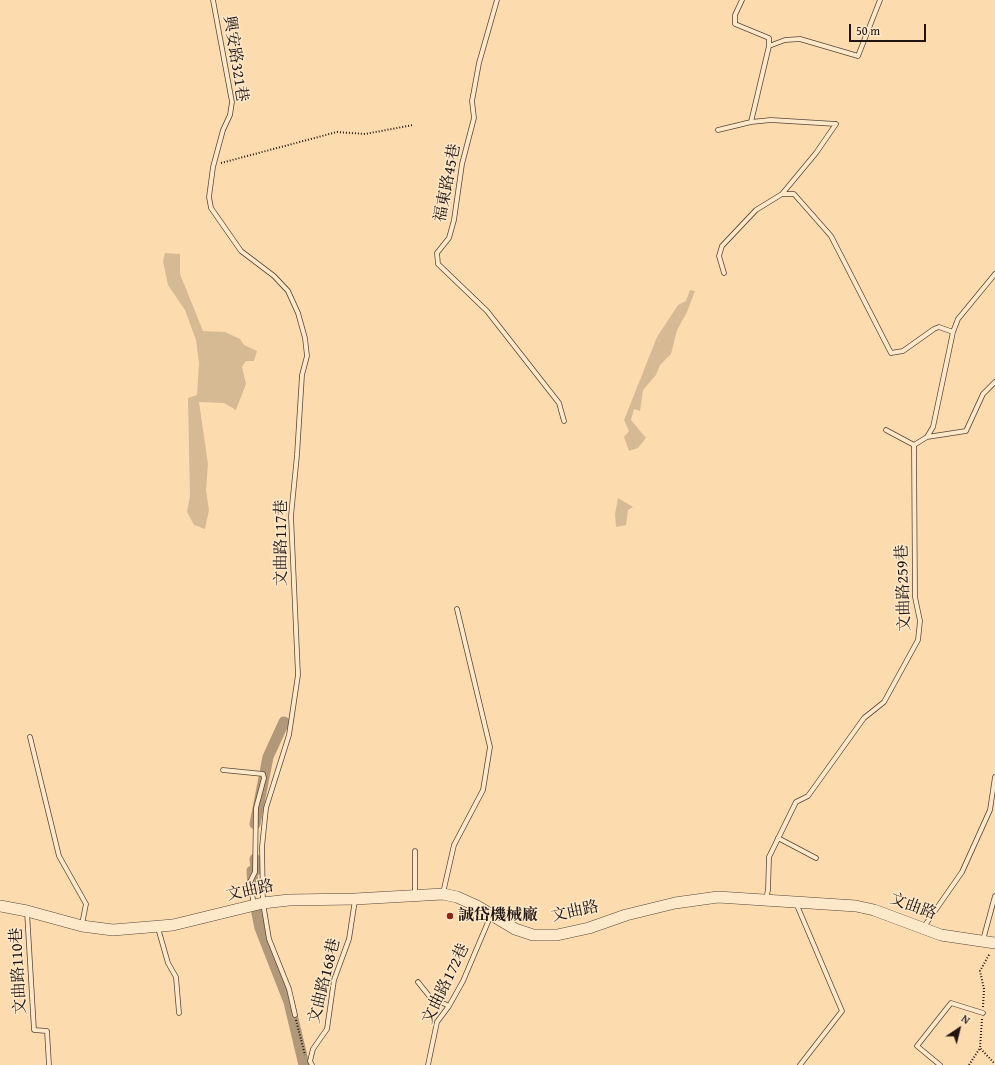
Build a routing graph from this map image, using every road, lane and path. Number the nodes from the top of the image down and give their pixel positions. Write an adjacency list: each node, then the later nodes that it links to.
1 (213, 0): 9 (lane, 興安路321巷)
2 (497, 0): 15 (lane, 福東路45巷)
3 (742, 0): 5 (lane)
4 (880, 0): 5 (lane)
5 (769, 46): 6 (lane)
6 (751, 122): 8 (lane); 10 (lane)
7 (413, 125): 9 (path)
8 (718, 130)
9 (213, 167): 32 (lane, 文曲路117巷)
10 (782, 194): 11 (lane); 13 (lane)
11 (724, 273)
12 (995, 274): 13 (lane)
13 (953, 332): 17 (lane)
14 (995, 382): 17 (lane)
15 (564, 421)
16 (886, 430): 18 (lane)
17 (927, 438): 18 (lane)
18 (914, 446): 23 (lane, 文曲路259巷)
19 (457, 609): 27 (lane)
20 (30, 737): 36 (lane)
21 (223, 770): 32 (lane)
22 (995, 777): 38 (lane)
23 (778, 838): 25 (lane); 30 (lane, 文曲路259巷)
24 (415, 851): 26 (lane)
25 (816, 858)
26 (415, 894): 27 (street, 文曲路); 29 (street, 文曲路)
27 (443, 894): 35 (street, 文曲路)
28 (995, 896): 39 (lane)
29 (355, 899): 32 (street, 文曲路); 47 (lane, 文曲路168巷)
30 (766, 899): 31 (street, 文曲路); 35 (street, 文曲路)
31 (795, 901): 38 (street, 文曲路); 50 (lane)
32 (258, 904): 37 (street, 文曲路); 45 (lane)
33 (0, 906): 34 (street, 文曲路)
34 (27, 911): 36 (street, 文曲路); 48 (lane, 文曲路110巷)
35 (491, 914): 42 (lane, 文曲路172巷)
36 (82, 926): 37 (street, 文曲路)
37 (158, 928): 43 (lane)
38 (923, 928): 39 (street, 文曲路)
39 (982, 943): 40 (street, 文曲路)
40 (995, 943)
41 (418, 982): 42 (lane)
42 (449, 1006): 49 (lane, 文曲路172巷)
43 (179, 1013)
44 (982, 1013): 51 (lane)
45 (295, 1015): 47 (path)
46 (980, 1048): 52 (path)
47 (311, 1063)
48 (49, 1065)
49 (428, 1065)
50 (800, 1065)
51 (940, 1065)
52 (969, 1065)

